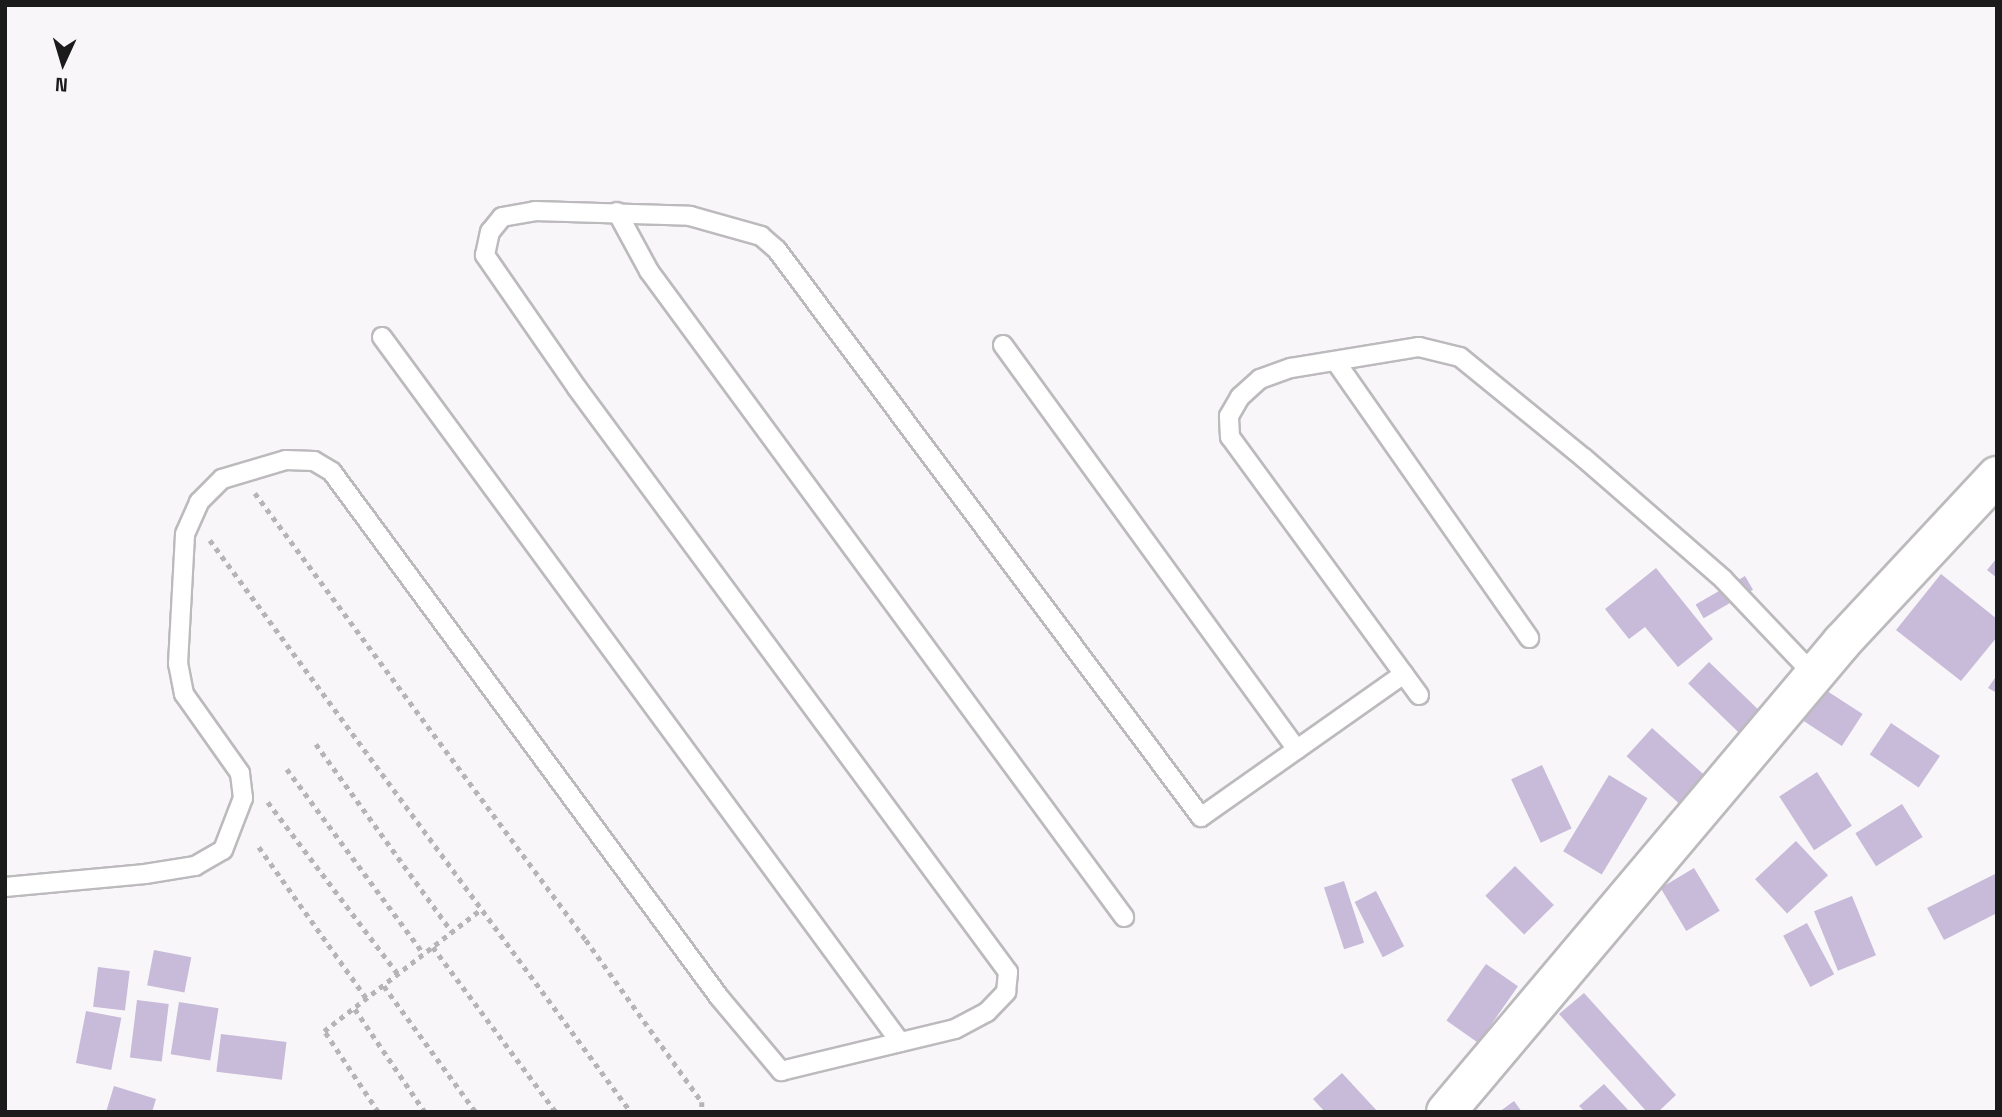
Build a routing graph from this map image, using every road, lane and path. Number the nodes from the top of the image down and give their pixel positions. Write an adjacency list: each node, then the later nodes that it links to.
1 (617, 212): 13 (lane); 19 (lane); 27 (lane)
2 (382, 337): 27 (lane)
3 (1003, 345): 13 (lane)
4 (1336, 362): 8 (lane); 9 (lane); 10 (lane)
5 (240, 473): 7 (lane); 27 (lane); 33 (path)
6 (1997, 475): 10 (main road)
7 (192, 516): 17 (lane); 18 (path)
8 (1529, 638)
9 (1404, 674): 11 (lane); 13 (lane)
10 (1814, 675): 34 (main road)
11 (1419, 695)
12 (316, 744): 20 (path)
13 (1297, 749)
14 (287, 769): 22 (path)
15 (268, 802): 23 (path)
16 (259, 846): 25 (path)
17 (5, 887)
18 (481, 909): 20 (path); 32 (path)
19 (1124, 918)
20 (452, 932): 21 (path)
21 (433, 947): 22 (path); 31 (path)
22 (424, 954): 23 (path)
23 (398, 974): 24 (path)
24 (384, 986): 25 (path); 30 (path)
25 (367, 999): 26 (path)
26 (355, 1009): 28 (path); 29 (path)
27 (900, 1042)
28 (378, 1112)
29 (425, 1112)
30 (476, 1112)
31 (556, 1112)
32 (631, 1112)
33 (702, 1112)
34 (1446, 1112)

